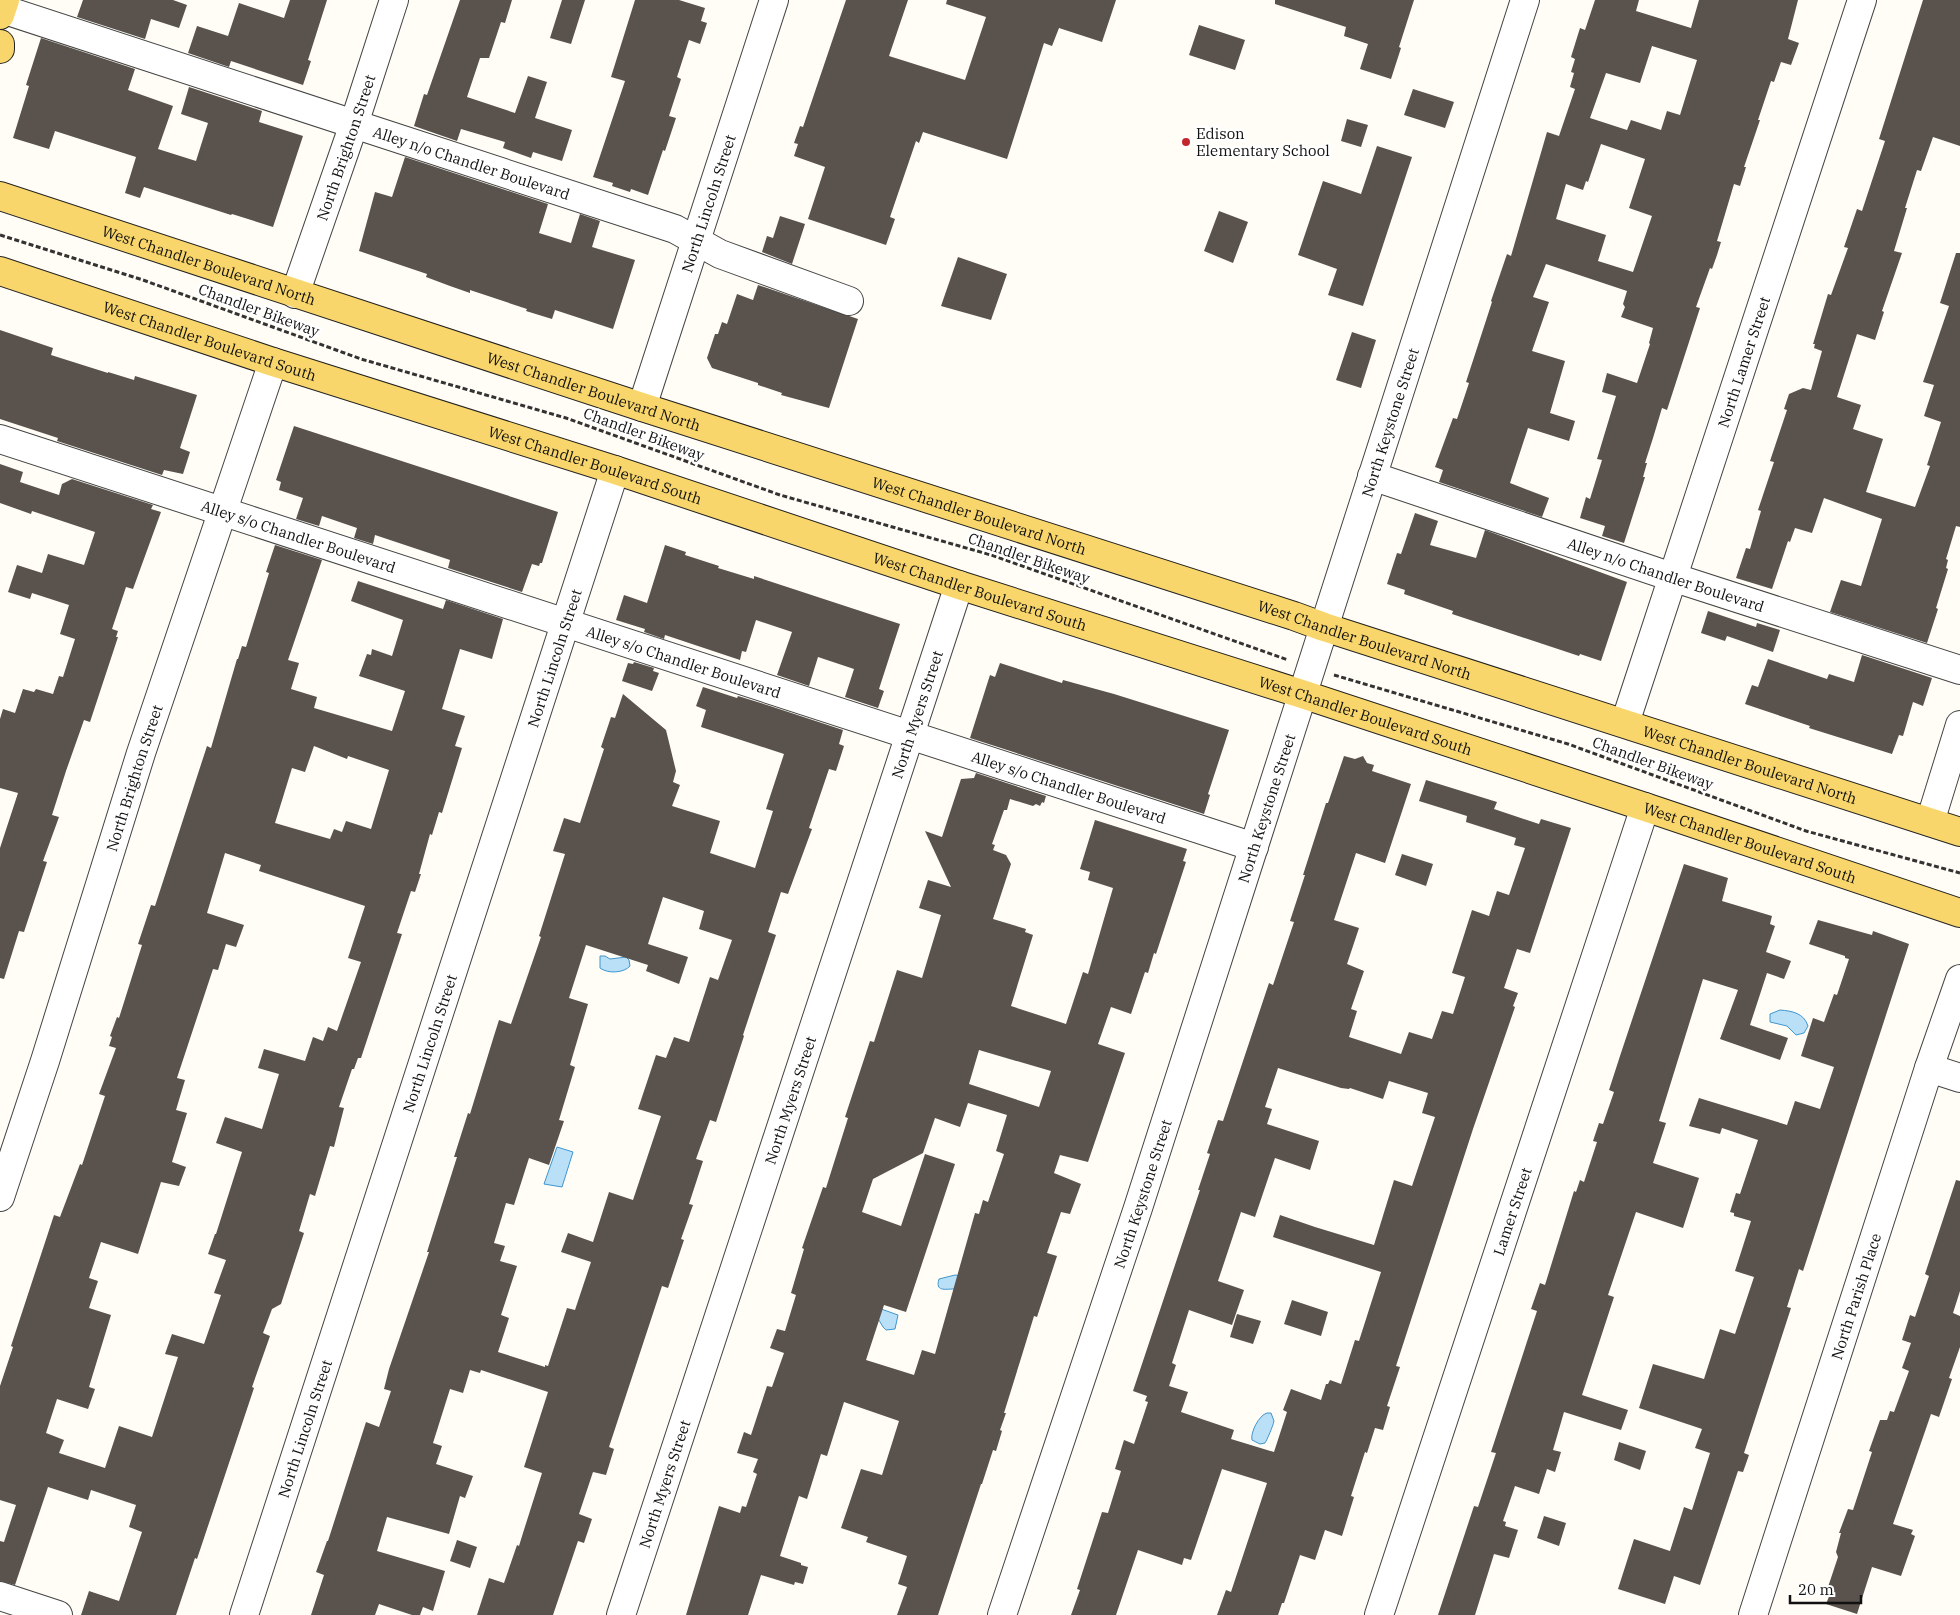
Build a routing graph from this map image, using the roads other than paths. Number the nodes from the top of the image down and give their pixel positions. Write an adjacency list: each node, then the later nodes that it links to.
1 (394, 0): 8 (street, North Brighton Street)
2 (774, 0): 10 (street, North Lincoln Street)
3 (1525, 0): 18 (street, North Keystone Street)
4 (1862, 0): 20 (street, North Lamer Street)
5 (2, 8): 8 (street, Alley n/o Chandler Boulevard)
6 (0, 44): 7 (main road)
7 (0, 49)
8 (354, 124): 10 (street, Alley n/o Chandler Boulevard); 12 (street, North Brighton Street)
9 (0, 196): 12 (main road, West Chandler Boulevard North)
10 (696, 241): 13 (street, Alley n/o Chandler Boulevard); 15 (street, North Lincoln Street)
11 (0, 272): 14 (main road, West Chandler Boulevard South)
12 (295, 294): 15 (main road, West Chandler Boulevard North)
13 (849, 301)
14 (273, 362): 17 (main road, West Chandler Boulevard South); 19 (street, North Brighton Street)
15 (642, 408): 23 (main road, West Chandler Boulevard North)
16 (0, 439): 19 (street, Alley s/o Chandler Boulevard)
17 (615, 470): 21 (main road, West Chandler Boulevard South); 22 (street, North Lincoln Street)
18 (1372, 476): 20 (street, Alley n/o Chandler Boulevard); 23 (street, North Keystone Street)
19 (222, 511): 22 (street, Alley s/o Chandler Boulevard); 37 (street, North Brighton Street)
20 (1672, 577): 24 (street, Alley n/o Chandler Boulevard); 26 (street, North Lamer Street)
21 (960, 585): 25 (main road, West Chandler Boulevard South); 28 (street, North Myers Street)
22 (566, 623): 28 (street, Alley s/o Chandler Boulevard); 40 (street, North Lincoln Street)
23 (1324, 627): 25 (street, North Keystone Street); 26 (main road, West Chandler Boulevard North)
24 (1960, 670)
25 (1302, 694): 29 (main road, West Chandler Boulevard South); 32 (street, North Keystone Street)
26 (1625, 723): 30 (main road, West Chandler Boulevard North)
27 (1960, 726): 30 (street)
28 (910, 735): 32 (street, Alley s/o Chandler Boulevard); 41 (street, North Myers Street)
29 (1644, 807): 33 (main road, West Chandler Boulevard South); 43 (street, Lamer Street)
30 (1930, 822): 31 (main road, West Chandler Boulevard North)
31 (1960, 832)
32 (1254, 847): 42 (street, North Keystone Street)
33 (1960, 913)
34 (1960, 979): 35 (street, North Parish Place)
35 (1929, 1068): 36 (street); 44 (street, North Parish Place)
36 (1960, 1078)
37 (0, 1197)
38 (0, 1596): 39 (street)
39 (58, 1615)
40 (244, 1615)
41 (621, 1615)
42 (1002, 1615)
43 (1379, 1615)
44 (1753, 1615)

